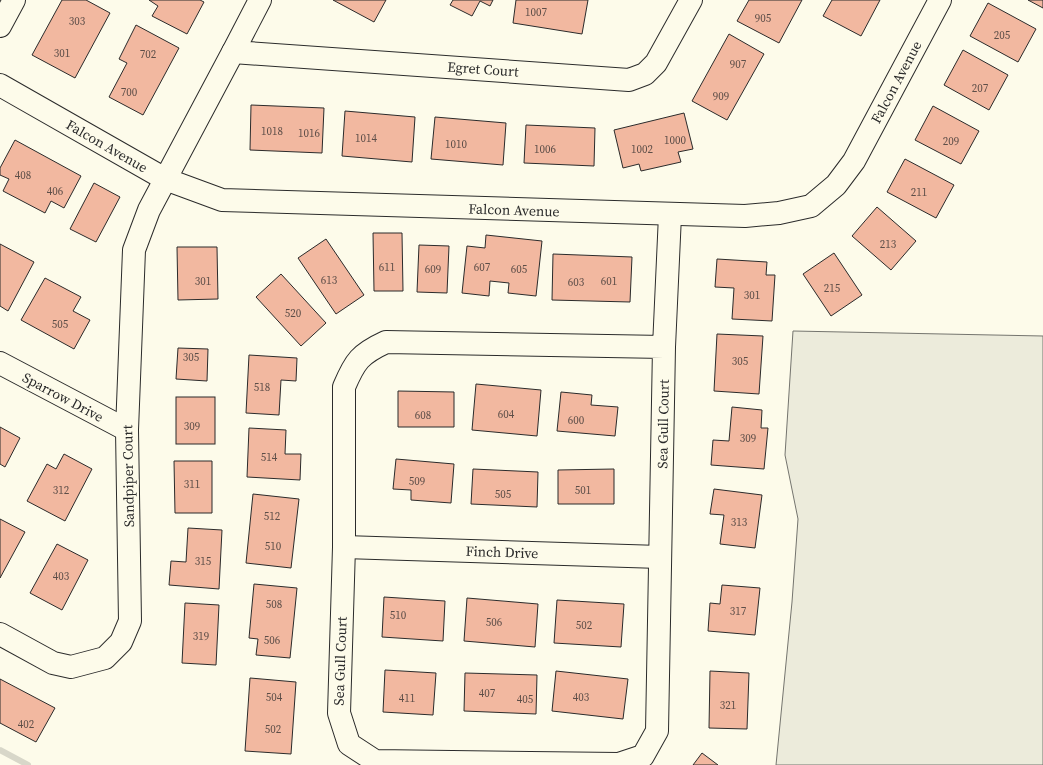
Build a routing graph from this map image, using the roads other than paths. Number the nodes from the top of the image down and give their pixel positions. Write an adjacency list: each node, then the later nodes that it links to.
1 (14, 0): 5 (street)
2 (260, 0): 6 (street)
3 (691, 0): 6 (street, Egret Court)
4 (940, 0): 9 (street, Falcon Avenue)
5 (0, 26)
6 (232, 52): 8 (street)
7 (0, 85): 8 (street, Falcon Avenue)
8 (165, 179): 9 (street, Falcon Avenue); 12 (street, Sandpiper Court)
9 (670, 215): 10 (street, Sea Gull Court)
10 (664, 348): 13 (street, Sea Gull Court); 14 (street, Sea Gull Court)
11 (0, 363): 12 (street, Sparrow Drive)
12 (127, 430): 15 (street, Sandpiper Court)
13 (344, 547): 14 (street, Finch Drive); 14 (street, Sea Gull Court)
14 (660, 557)
15 (0, 634)

